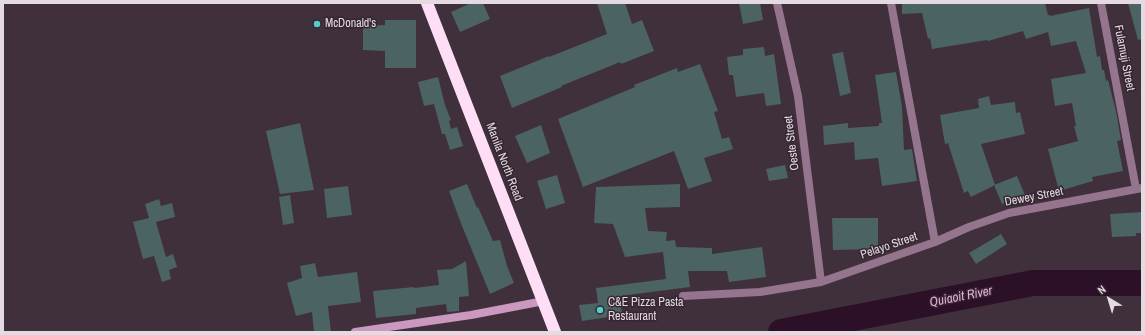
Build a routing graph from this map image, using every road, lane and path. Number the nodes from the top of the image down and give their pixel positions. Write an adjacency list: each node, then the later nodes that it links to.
1 (427, 3): 9 (highway, Manila North Road)
2 (777, 3): 7 (street, Oeste Street)
3 (891, 3): 6 (street, Pelayo Street)
4 (1101, 3): 5 (street, Fulamuji Street)
5 (1139, 188): 6 (street, Dewey Street)
6 (935, 242): 7 (street, Pelayo Street)
7 (821, 282): 8 (street, Pelayo Street)
8 (682, 296)
9 (544, 301): 10 (highway, Manila North Road); 11 (street)
10 (553, 327)
11 (355, 332)

